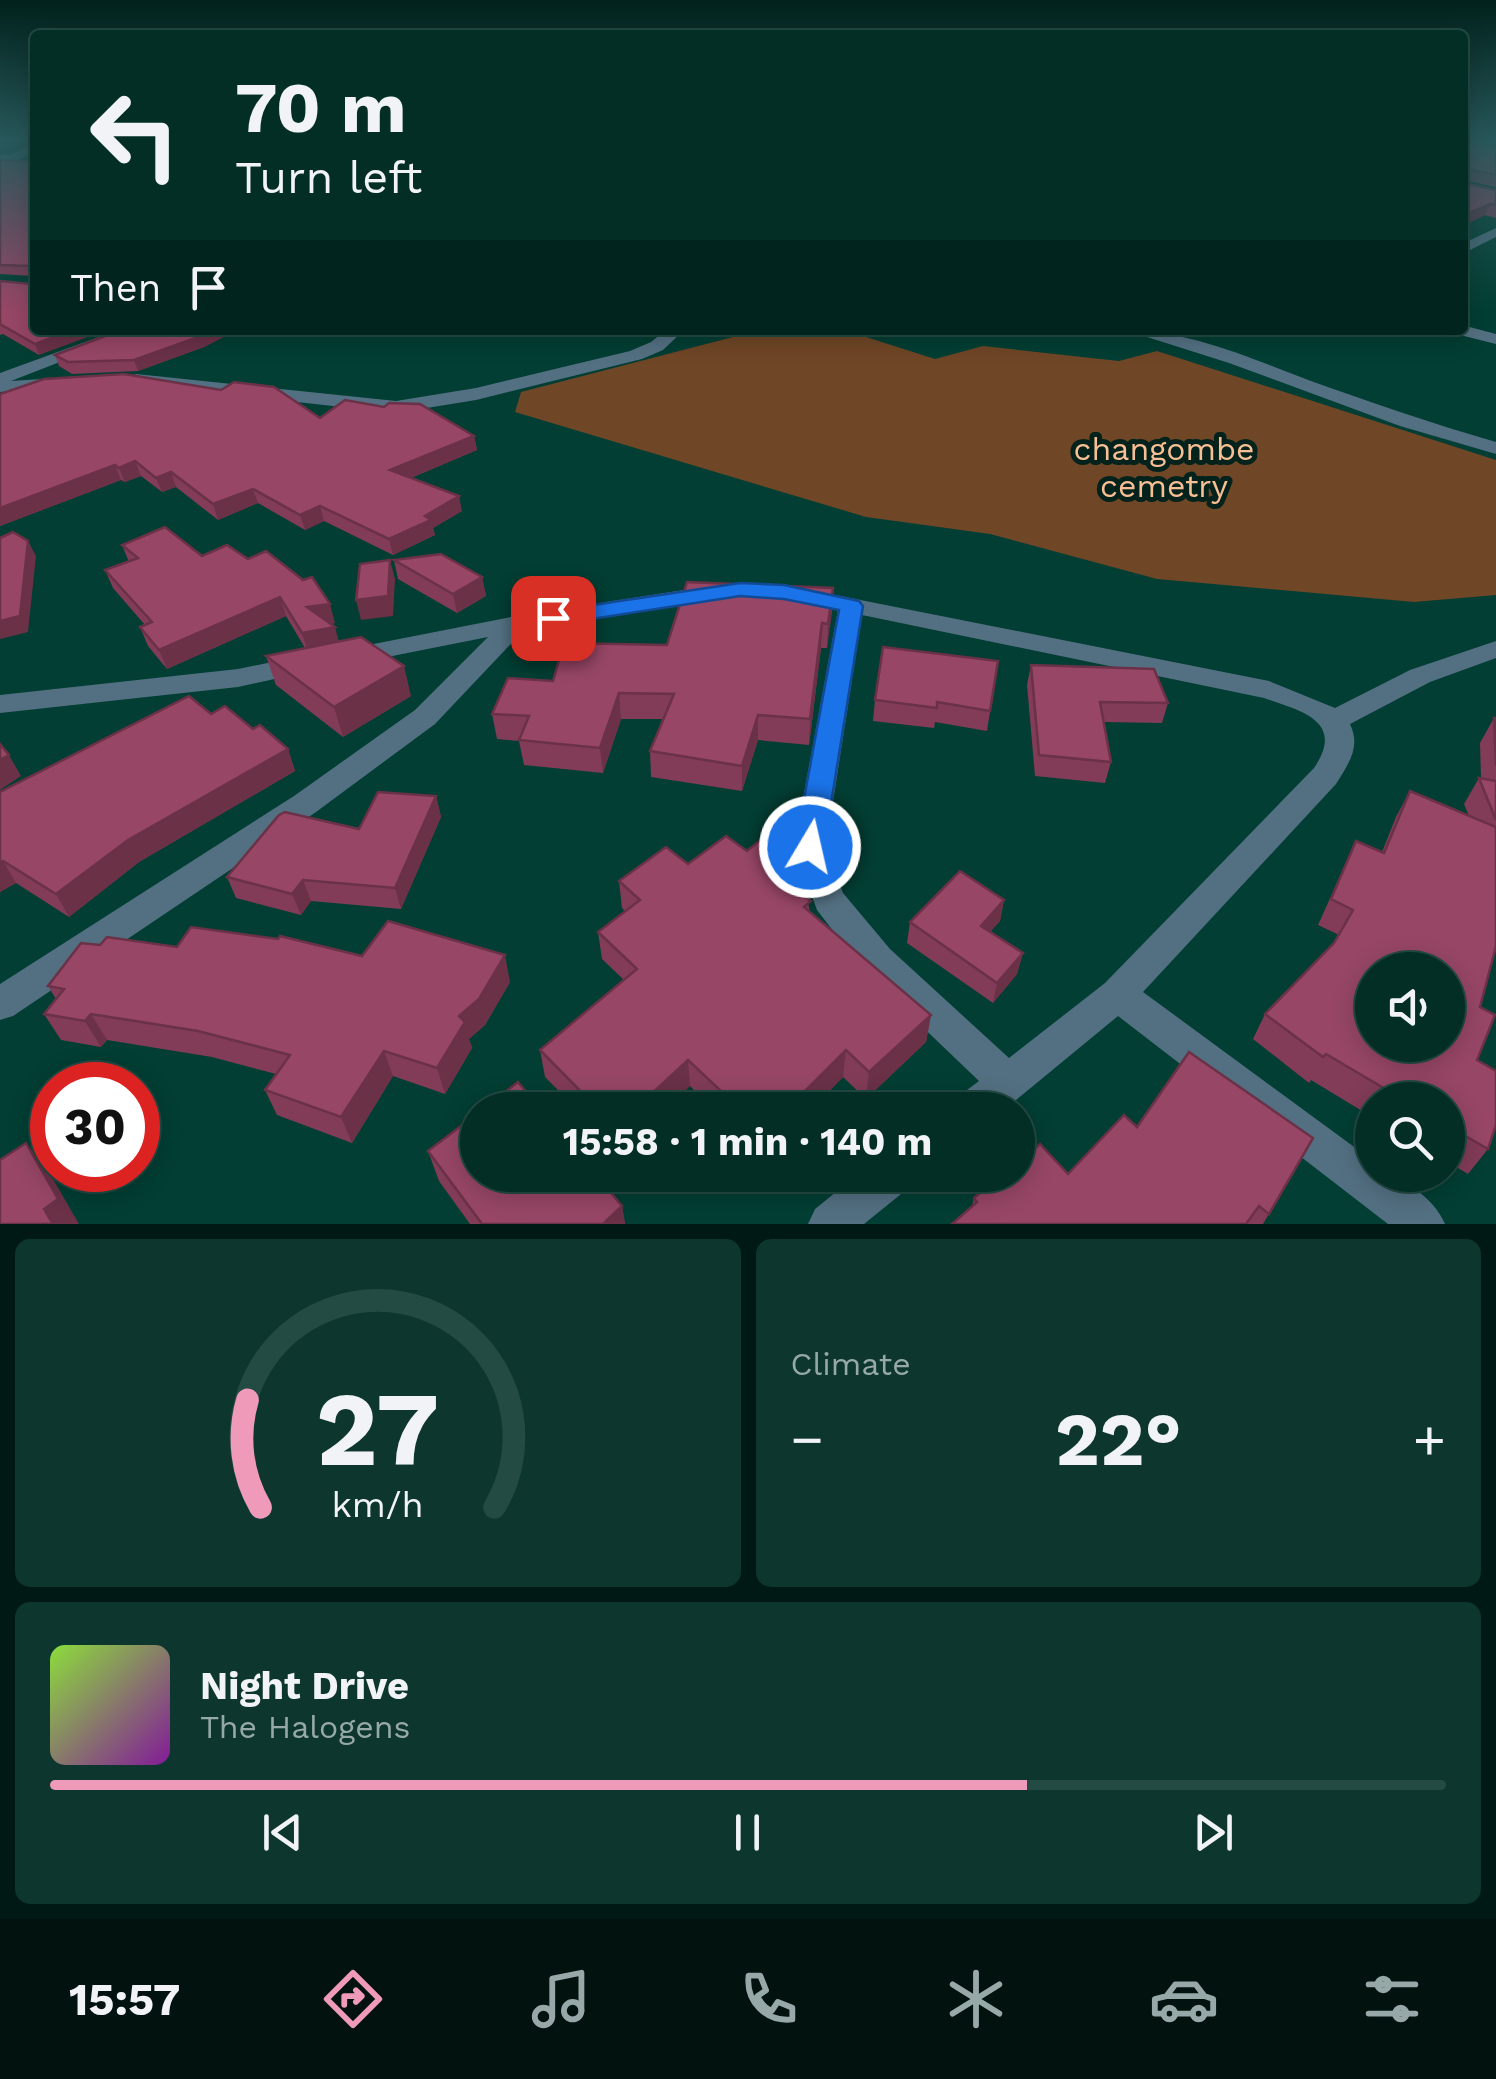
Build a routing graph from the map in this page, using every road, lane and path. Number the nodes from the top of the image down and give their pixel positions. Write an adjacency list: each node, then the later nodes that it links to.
1 (1496, 232): 2 (street)
2 (1468, 247)
3 (1468, 332): 7 (street)
4 (120, 335): 8 (street)
5 (670, 335): 9 (street)
6 (1151, 335): 12 (street)
7 (1496, 339)
8 (0, 379)
9 (112, 380)
10 (77, 382): 11 (street)
11 (0, 387)
12 (1496, 448)
13 (740, 590): 16 (street)
14 (770, 591): 15 (street)
15 (851, 606): 21 (street); 24 (street)
16 (516, 624): 18 (street); 23 (street)
17 (1496, 649): 21 (street)
18 (238, 678): 19 (street); 20 (street)
19 (0, 704)
20 (170, 714)
21 (1334, 720): 22 (street)
22 (1118, 994): 24 (street); 28 (street)
23 (0, 1004)
24 (1007, 1082): 25 (street)
25 (994, 1092)
26 (870, 1192): 27 (street)
27 (830, 1224)
28 (1423, 1224)

